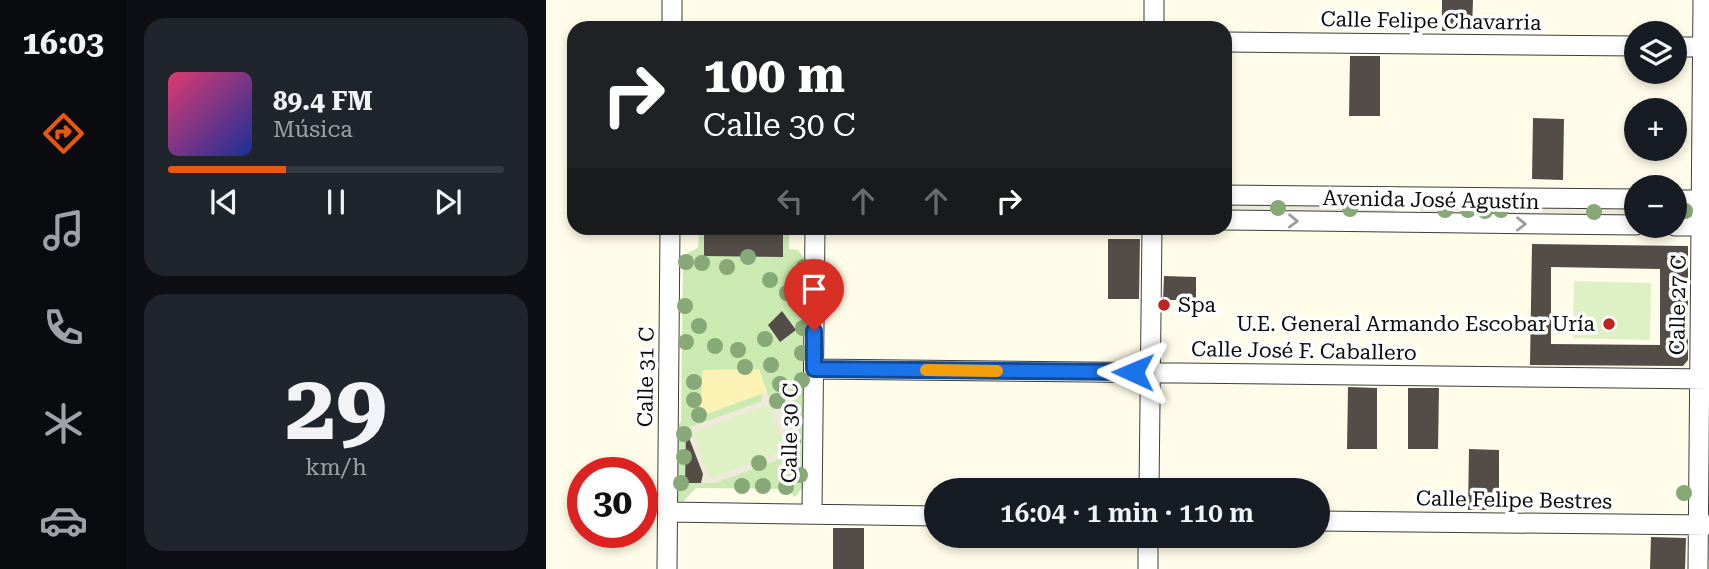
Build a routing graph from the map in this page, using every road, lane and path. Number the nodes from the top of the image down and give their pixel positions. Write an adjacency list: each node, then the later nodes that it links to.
1 (672, 0): 4 (street)
2 (1154, 0): 5 (street)
3 (1703, 0): 9 (street, Calle 27 C)
4 (672, 21)
5 (1154, 21)
6 (1232, 41): 7 (street, Calle Felipe Chavarria)
7 (1624, 46)
8 (1687, 47): 9 (street)
9 (1706, 47): 14 (street, Calle 27 C)
10 (1232, 195): 11 (street, Avenida José Agustín)
11 (1408, 197): 12 (street, Avenida José Agustín); 16 (street)
12 (1624, 200)
13 (1687, 200): 14 (street)
14 (1705, 200): 19 (street, Calle 27 C)
15 (1232, 220): 16 (street, Avenida José Agustín, one-way to 16)
16 (1408, 223): 17 (street, Avenida José Agustín, one-way to 17)
17 (1624, 225)
18 (1687, 226): 19 (street)
19 (1705, 226): 25 (street, Calle 27 C)
20 (670, 235): 27 (street, Calle 31 C)
21 (815, 235): 23 (street, Calle 30 C)
22 (1152, 235): 24 (street)
23 (814, 369): 24 (street, Calle José F. Caballero); 28 (street, Calle 30 C)
24 (1150, 372): 25 (street, Calle José F. Caballero); 26 (street)
25 (1704, 379): 31 (street, Calle 27 C)
26 (1149, 478)
27 (668, 512): 28 (street); 33 (street, Calle 31 C)
28 (812, 513): 29 (street)
29 (924, 516)
30 (1330, 521): 31 (street, Calle Felipe Bestres)
31 (1704, 525): 35 (street, Calle 27 C)
32 (1148, 548): 34 (street)
33 (667, 569)
34 (1148, 569)
35 (1698, 569)

